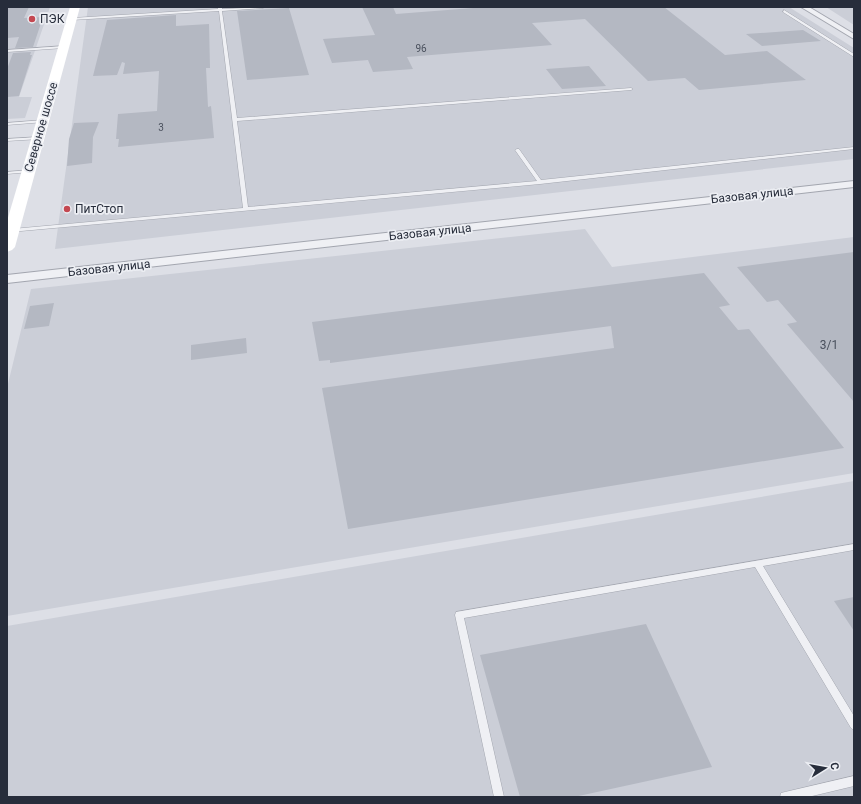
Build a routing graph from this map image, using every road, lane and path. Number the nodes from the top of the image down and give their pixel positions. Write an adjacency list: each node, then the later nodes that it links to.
1 (75, 7): 6 (main road, Северное шоссе)
2 (263, 7): 4 (lane)
3 (804, 7): 7 (street)
4 (220, 8): 6 (lane); 12 (lane)
5 (784, 11): 10 (lane)
6 (72, 19): 8 (main road, Северное шоссе)
7 (854, 38)
8 (64, 47): 9 (lane); 13 (main road, Северное шоссе)
9 (7, 51)
10 (854, 56)
11 (631, 89): 12 (lane)
12 (234, 120): 23 (lane)
13 (43, 121): 14 (lane); 15 (main road, Северное шоссе)
14 (7, 124)
15 (38, 138): 16 (lane); 19 (main road, Северное шоссе)
16 (7, 140)
17 (854, 148): 21 (lane)
18 (517, 150): 21 (lane)
19 (29, 171): 20 (lane); 24 (main road, Северное шоссе)
20 (7, 173)
21 (540, 182): 23 (lane)
22 (854, 184): 26 (street, Базовая улица)
23 (246, 209): 24 (lane)
24 (12, 231): 25 (main road, Северное шоссе)
25 (7, 247)
26 (7, 279)
27 (854, 547): 28 (lane)
28 (758, 563): 29 (lane); 31 (lane)
29 (854, 725)
30 (854, 781): 32 (lane)
31 (499, 797)
32 (785, 797)

